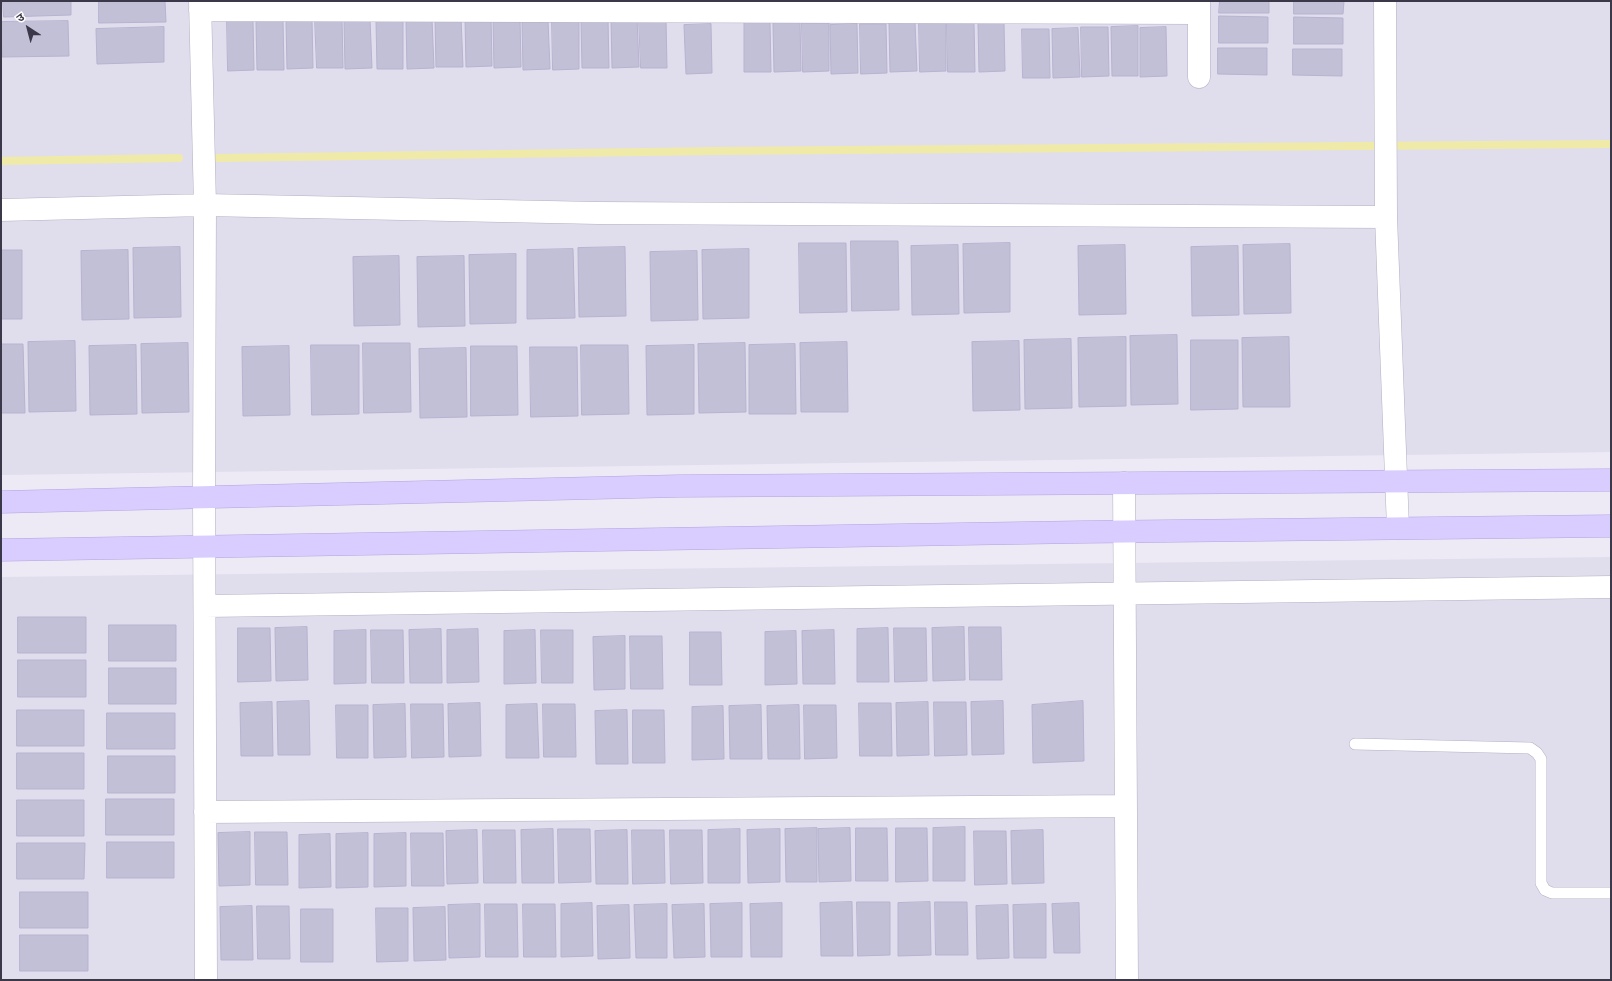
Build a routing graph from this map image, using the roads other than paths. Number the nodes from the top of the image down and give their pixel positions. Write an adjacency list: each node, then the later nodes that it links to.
1 (1385, 1): 9 (street)
2 (200, 5): 3 (street); 7 (street)
3 (662, 6): 4 (street)
4 (810, 6): 5 (street)
5 (1199, 7): 6 (street)
6 (1198, 77)
7 (206, 205): 8 (street); 9 (street); 13 (street)
8 (1, 210)
9 (1386, 217): 11 (street)
10 (1611, 480): 11 (street)
11 (1396, 481): 12 (street); 16 (street)
12 (1124, 483): 13 (street); 17 (street)
13 (204, 498): 14 (street); 18 (street)
14 (1, 502)
15 (1611, 526): 16 (street)
16 (1398, 528): 17 (street)
17 (1125, 532): 18 (street); 21 (street)
18 (204, 547): 19 (street); 22 (street)
19 (1, 550)
20 (1611, 586): 21 (street)
21 (1125, 593): 22 (street); 24 (street)
22 (205, 606): 25 (street)
23 (1355, 744): 26 (lane)
24 (1126, 806): 25 (street); 28 (street)
25 (205, 812): 27 (street)
26 (1611, 893)
27 (206, 980)
28 (1127, 980)

